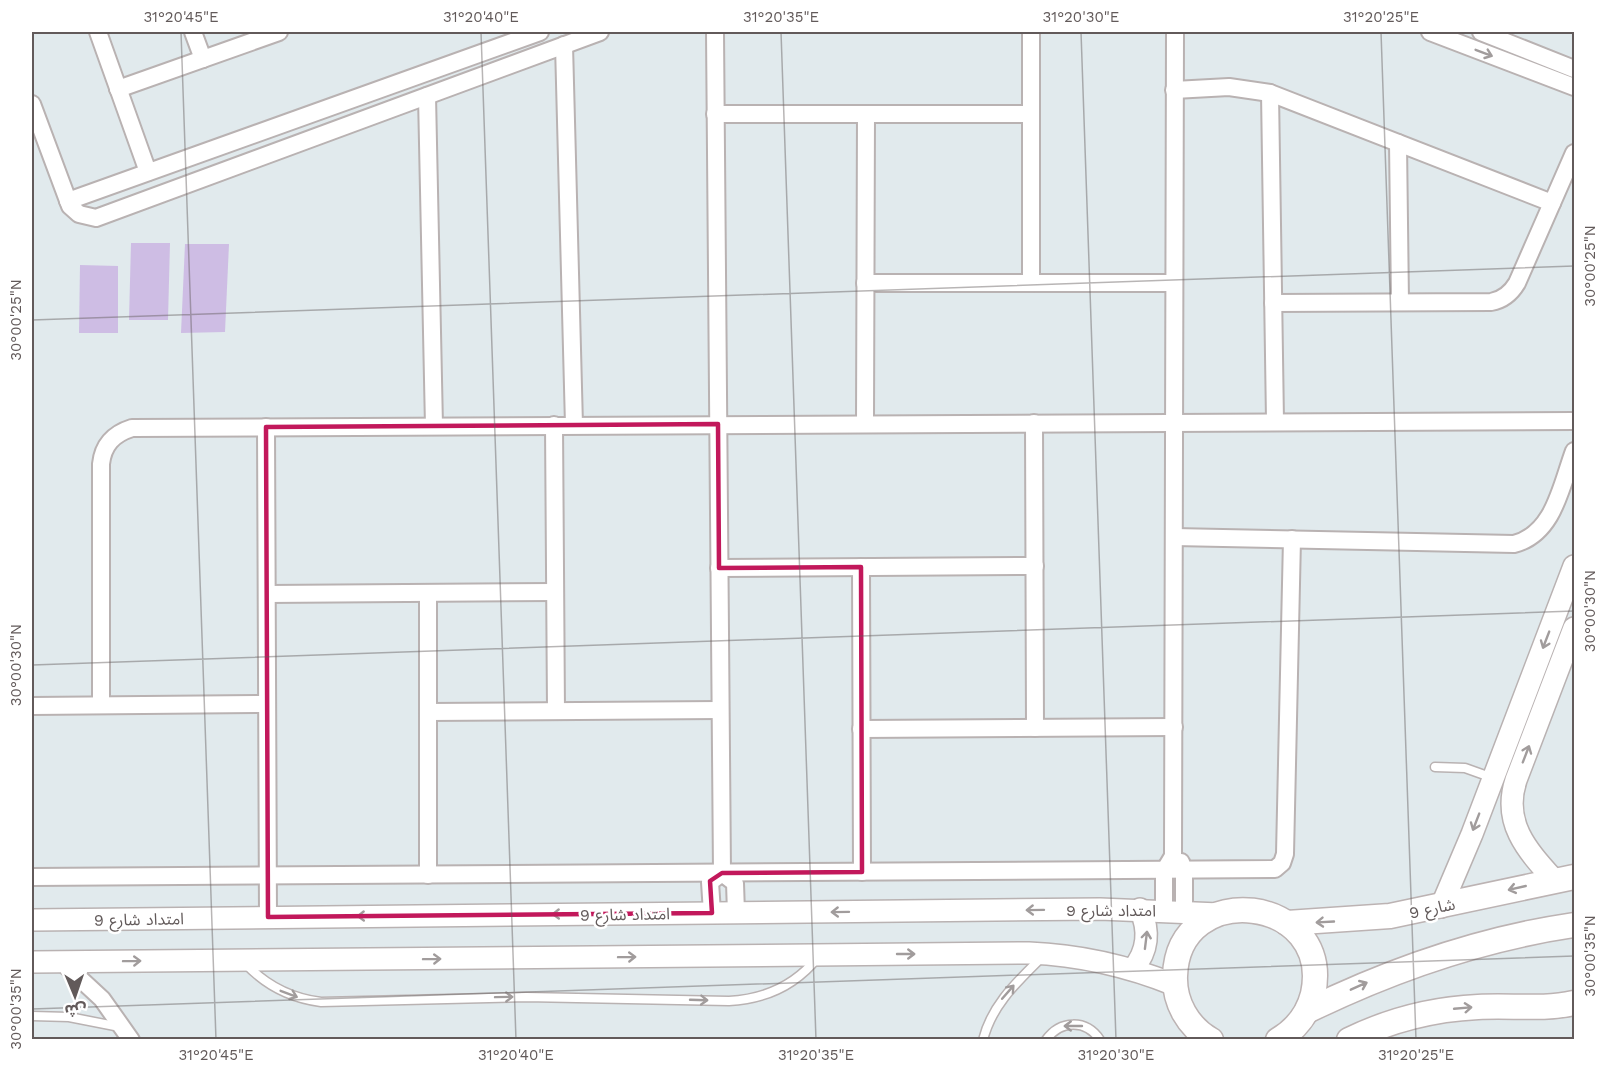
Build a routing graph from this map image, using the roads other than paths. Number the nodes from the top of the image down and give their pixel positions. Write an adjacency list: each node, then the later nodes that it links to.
1 (98, 32): 16 (street)
2 (193, 32): 13 (street)
3 (279, 32): 13 (street)
4 (540, 32): 26 (street)
5 (600, 32): 12 (street)
6 (715, 32): 21 (street)
7 (1031, 32): 23 (street)
8 (1174, 32): 17 (street)
9 (1430, 32): 11 (street)
10 (1481, 32): 14 (street)
11 (1455, 36): 15 (street, one-way to 15)
12 (564, 45): 19 (street); 41 (street)
13 (202, 58): 16 (street)
14 (1574, 66)
15 (1575, 87)
16 (118, 88): 26 (street)
17 (1174, 90): 18 (street); 31 (street)
18 (1270, 93): 24 (street); 33 (street)
19 (427, 96): 27 (street); 42 (street)
20 (32, 104): 27 (street)
21 (716, 114): 22 (street); 39 (street)
22 (866, 114): 23 (street); 29 (street)
23 (1031, 114): 30 (street)
24 (1398, 143): 28 (street); 32 (street)
25 (1575, 153): 28 (street)
26 (148, 172): 27 (street)
27 (68, 201)
28 (1552, 203): 32 (street)
29 (865, 283): 30 (street); 37 (street)
30 (1031, 283): 31 (street)
31 (1174, 283): 36 (street)
32 (1400, 302): 33 (street)
33 (1273, 303): 34 (street)
34 (1275, 421): 35 (street); 36 (street)
35 (1575, 421)
36 (1174, 422): 38 (street); 45 (street)
37 (865, 423): 38 (street); 39 (street)
38 (1034, 423): 47 (street)
39 (718, 424): 41 (street); 49 (street)
40 (554, 425): 41 (street); 42 (street); 51 (street)
41 (574, 425)
42 (434, 426): 43 (street)
43 (266, 427): 53 (street); 57 (street)
44 (1575, 452): 46 (street)
45 (1174, 537): 46 (street); 63 (street)
46 (1292, 539): 70 (street)
47 (1035, 566): 50 (street); 64 (street)
48 (1575, 566): 55 (street, one-way to 55)
49 (719, 567): 50 (street); 60 (street)
50 (861, 567): 65 (street)
51 (555, 592): 52 (street); 61 (street)
52 (428, 593): 53 (street); 62 (street)
53 (267, 594): 56 (street)
54 (1575, 628): 59 (street)
55 (1524, 697): 59 (street); 67 (street)
56 (267, 704): 57 (street); 74 (street)
57 (101, 705): 58 (street)
58 (32, 706)
59 (1544, 706): 76 (street, one-way to 59)
60 (720, 710): 61 (street); 72 (street)
61 (556, 711): 62 (street)
62 (428, 712): 73 (street)
63 (1173, 727): 64 (street); 68 (street)
64 (1035, 728): 65 (street)
65 (861, 729): 71 (street)
66 (1435, 767): 67 (lane)
67 (1493, 778): 77 (street, one-way to 77)
68 (1173, 856): 69 (street); 70 (street)
69 (1164, 871): 70 (street); 71 (street); 79 (street)
70 (1184, 871): 79 (street)
71 (862, 872): 72 (street)
72 (723, 873): 73 (street); 80 (street); 81 (street)
73 (428, 875): 74 (street)
74 (268, 876): 75 (street); 83 (street)
75 (32, 877)
76 (1564, 879): 77 (main road, شارع 9, one-way to 77)
77 (1441, 907): 85 (main road, شارع 9, one-way to 85)
78 (1140, 909): 79 (street, امتداد شارع 9); 81 (street, امتداد شارع 9, one-way to 81); 92 (street, one-way to 78)
79 (1174, 911): 82 (street, امتداد شارع 9)
80 (712, 913): 81 (street, امتداد شارع 9); 83 (street, امتداد شارع 9, one-way to 83)
81 (736, 913)
82 (1219, 914): 85 (main road); 93 (main road)
83 (268, 918): 84 (street, امتداد شارع 9)
84 (32, 920)
85 (1287, 923): 95 (main road)
86 (1575, 925): 95 (main road, one-way to 86)
87 (1046, 954): 88 (street, one-way to 87); 92 (street); 99 (lane, one-way to 87)
88 (819, 955): 89 (street, one-way to 88); 89 (lane, one-way to 88)
89 (243, 960): 91 (street, one-way to 89)
90 (32, 962): 91 (street)
91 (62, 962): 97 (street)
92 (1133, 969): 93 (street)
93 (1175, 985): 98 (main road)
94 (1575, 1003): 103 (main road, one-way to 94)
95 (1306, 1011): 102 (main road)
96 (32, 1016): 97 (lane)
97 (128, 1034)
98 (1201, 1036)
99 (983, 1040)
100 (1046, 1040): 101 (lane, one-way to 100)
101 (1100, 1040)
102 (1278, 1040)
103 (1350, 1040)

